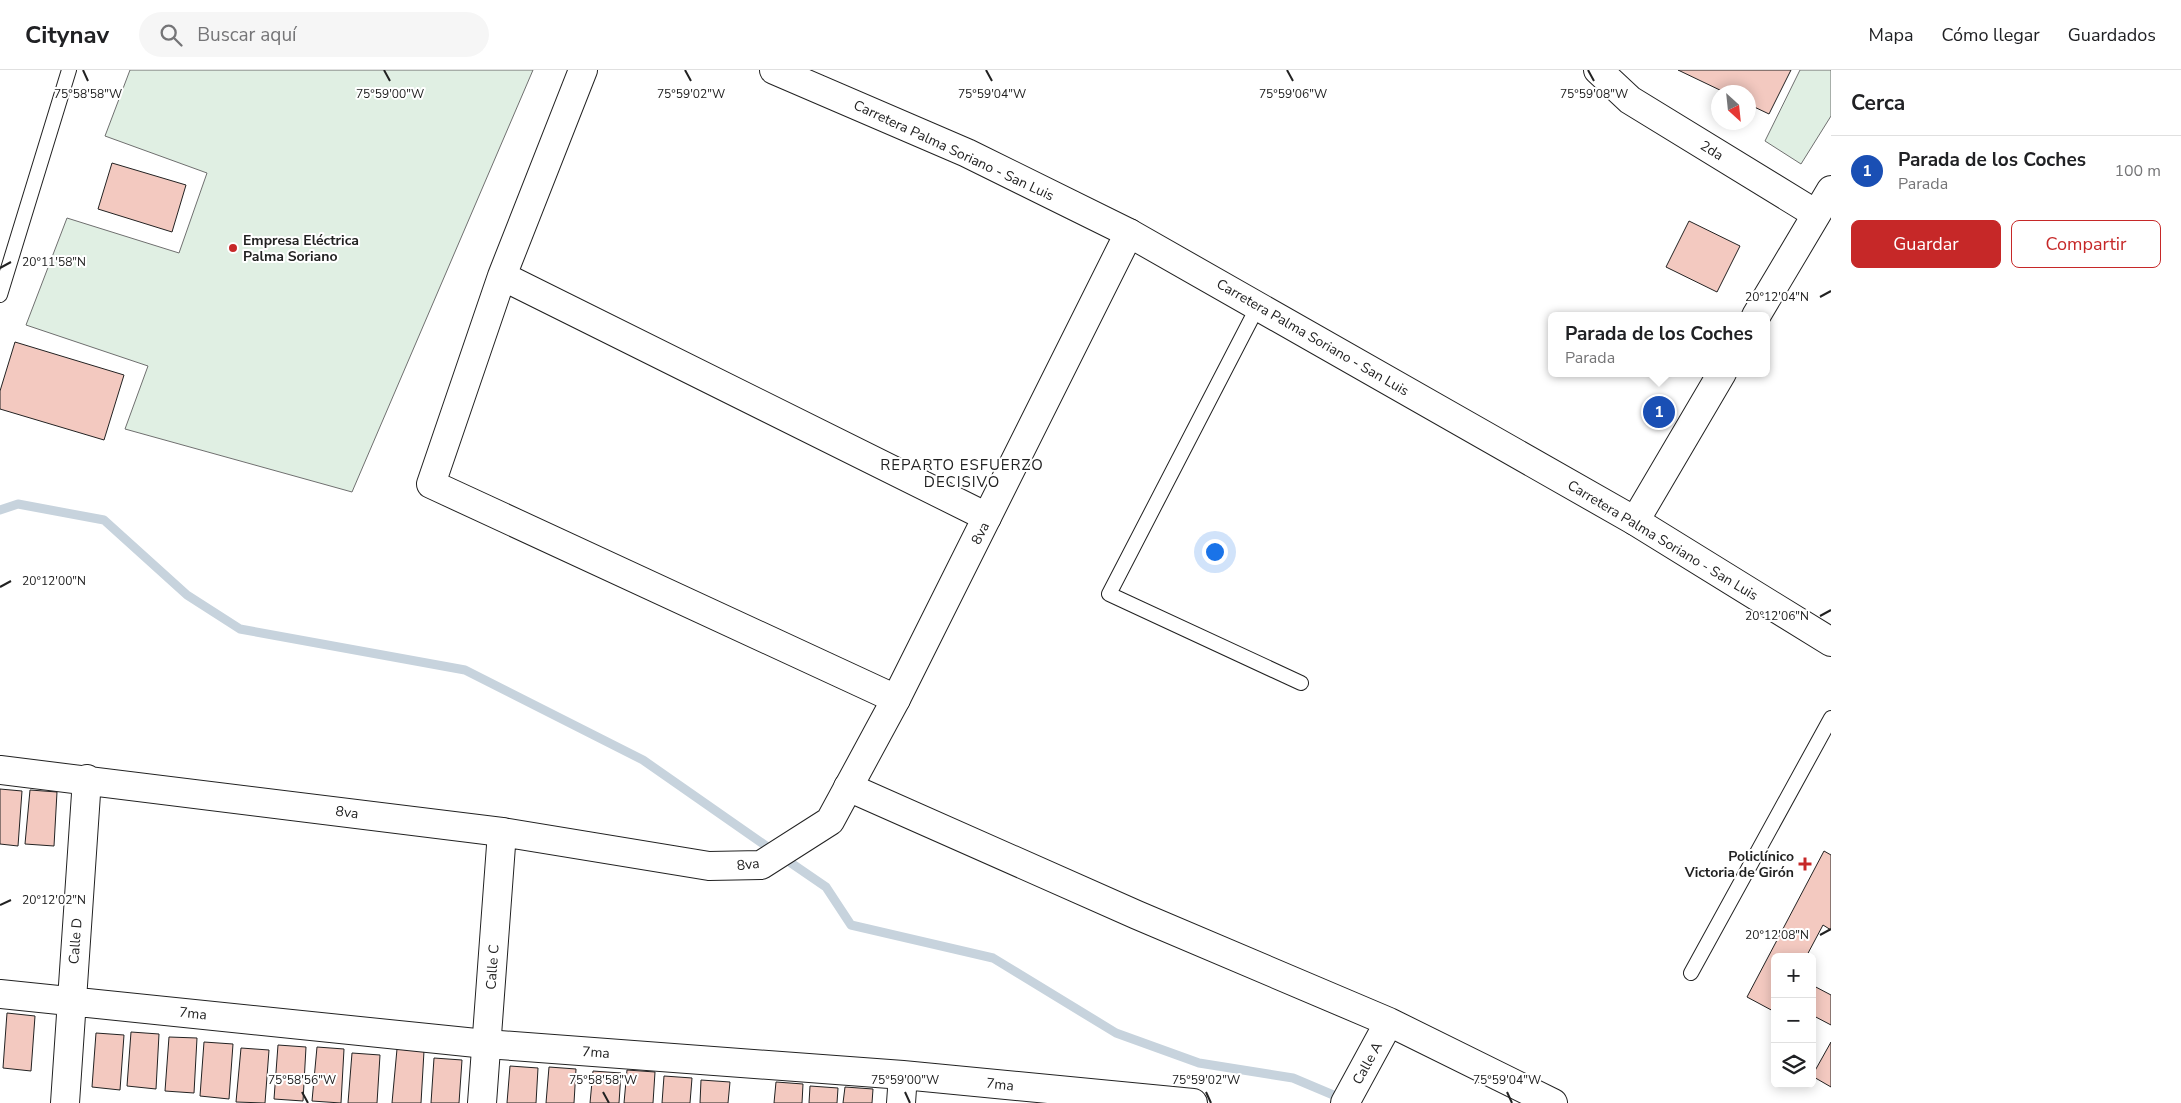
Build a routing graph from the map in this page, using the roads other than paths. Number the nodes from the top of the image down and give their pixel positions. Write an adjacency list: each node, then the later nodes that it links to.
1 (69, 70): 9 (lane)
2 (583, 70): 8 (street)
3 (774, 70): 7 (street, Carretera Palma Soriano - San Luis)
4 (1598, 70): 6 (street, 2da)
5 (1831, 190): 6 (street)
6 (1824, 219): 11 (street)
7 (1129, 233): 10 (street, Carretera Palma Soriano - San Luis); 13 (street, 8va)
8 (502, 276): 13 (street); 17 (street)
9 (0, 295)
10 (1258, 306): 14 (street, Carretera Palma Soriano - San Luis); 16 (lane)
11 (1759, 312)
12 (1720, 377): 14 (street)
13 (987, 518): 17 (street, 8va)
14 (1635, 521): 15 (street, Carretera Palma Soriano - San Luis)
15 (1831, 642)
16 (1301, 683)
17 (896, 699): 21 (street, 8va)
18 (1831, 718): 23 (lane)
19 (0, 770): 20 (street, 8va)
20 (87, 779): 22 (street, 8va); 25 (street, Calle D)
21 (848, 787): 22 (street, 8va); 26 (street)
22 (502, 832): 27 (street, Calle C)
23 (1691, 973)
24 (0, 994): 25 (street, 7ma)
25 (71, 1000): 27 (street, 7ma); 30 (street, Calle D)
26 (1389, 1022): 29 (street, Calle A); 34 (street)
27 (486, 1044): 28 (street, 7ma); 31 (street, Calle C)
28 (903, 1075): 32 (street); 33 (street, 7ma)
29 (1349, 1095)
30 (65, 1103)
31 (482, 1103)
32 (901, 1103)
33 (1193, 1103)
34 (1553, 1103)

